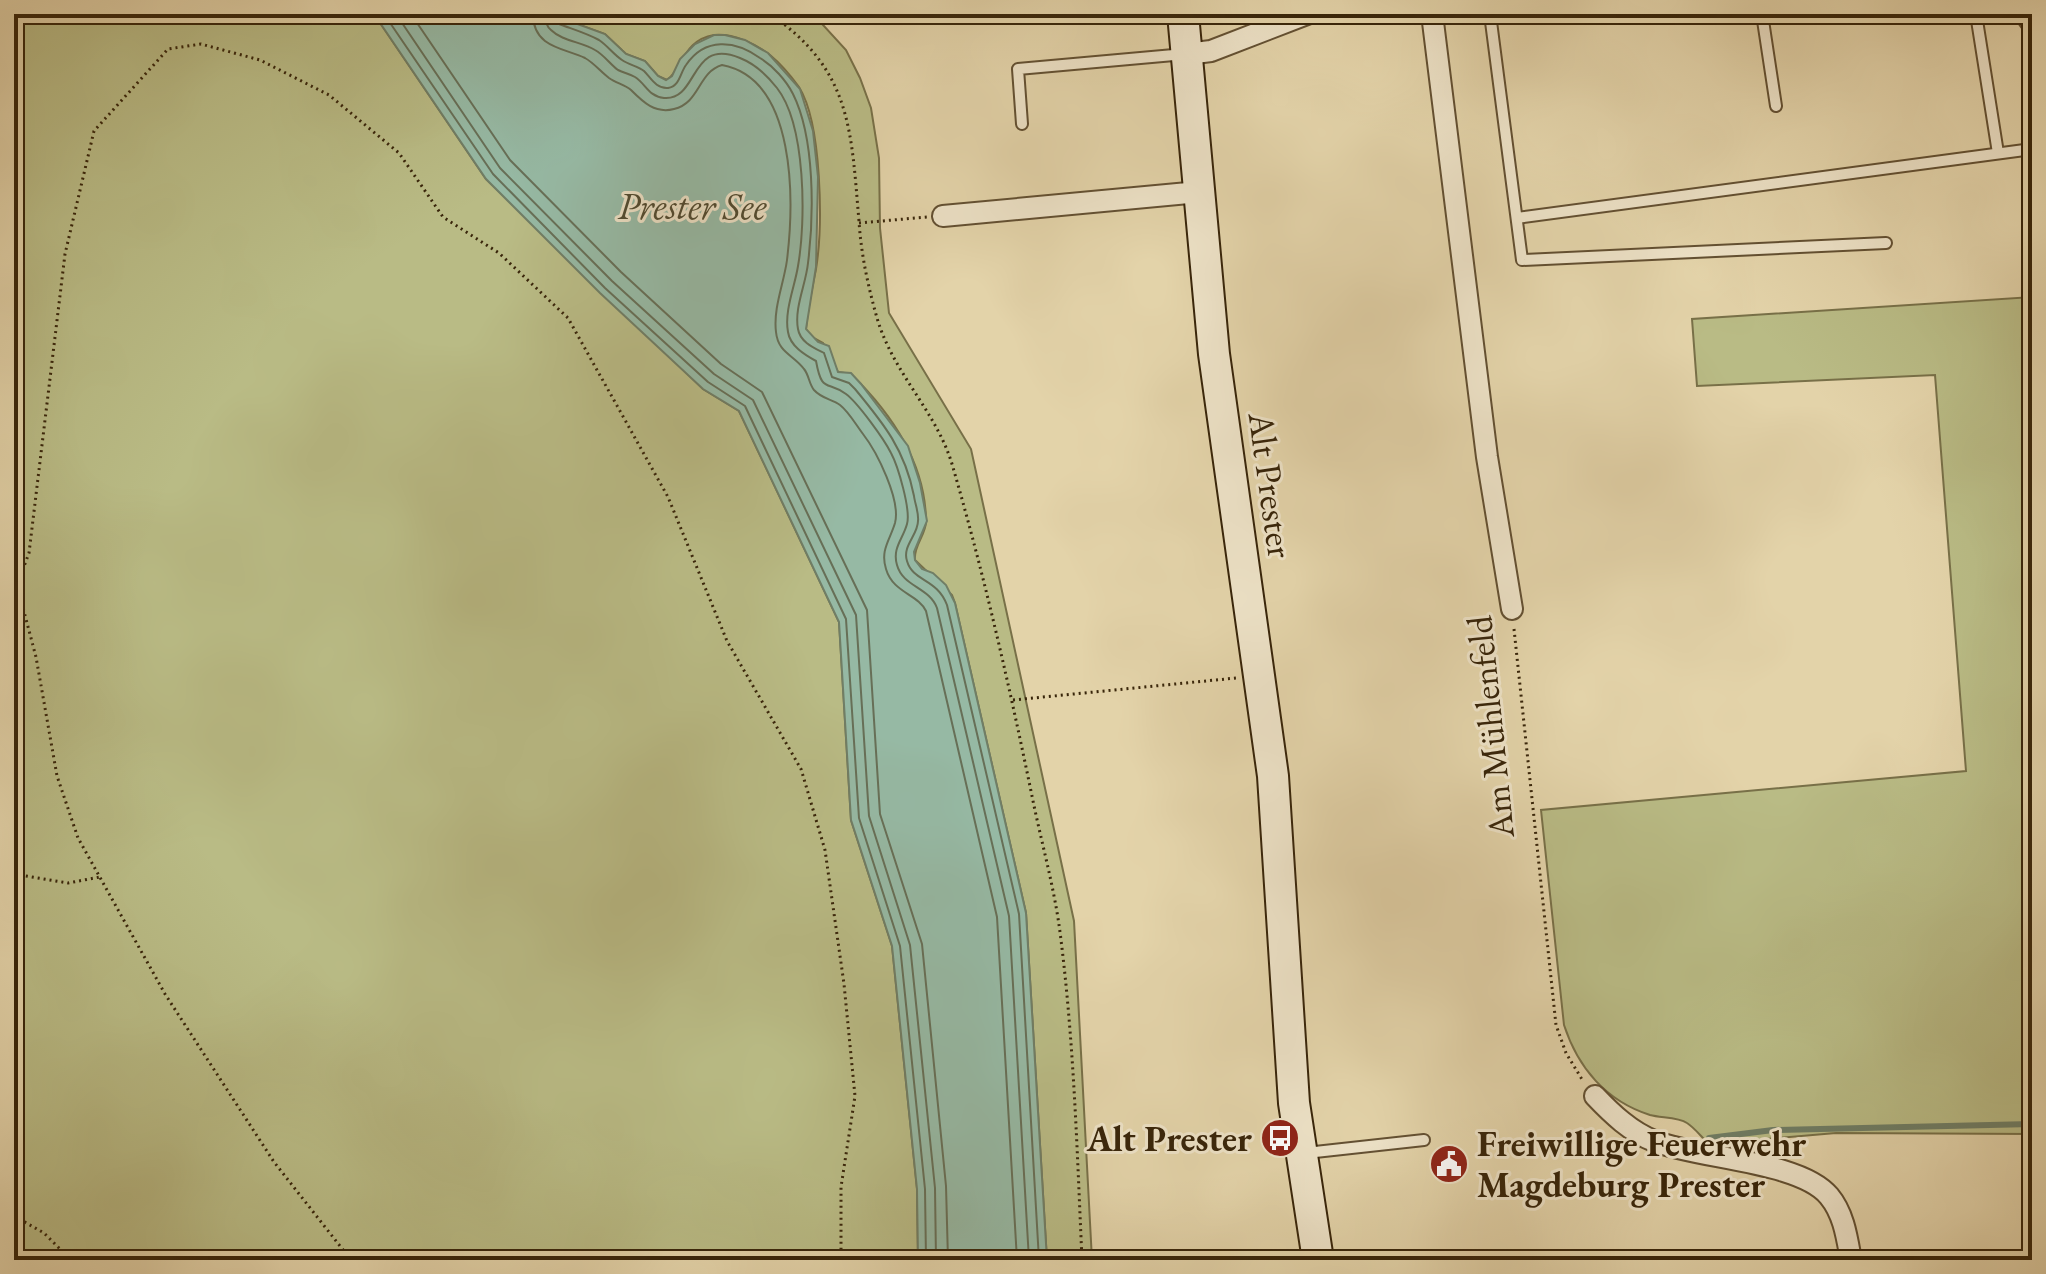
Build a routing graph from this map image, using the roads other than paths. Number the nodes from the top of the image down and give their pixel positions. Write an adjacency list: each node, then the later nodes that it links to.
1 (1183, 14): 9 (main road, Alt Prester)
2 (1307, 14): 9 (street)
3 (1432, 14): 18 (street, Am Mühlenfeld)
4 (1490, 14): 16 (lane)
5 (1762, 14): 10 (lane)
6 (1976, 14): 13 (lane)
7 (2019, 14): 8 (lane)
8 (2032, 39)
9 (1187, 54): 11 (lane); 14 (main road, Alt Prester)
10 (1776, 106)
11 (1022, 124)
12 (2032, 149): 13 (lane)
13 (1998, 153): 16 (lane)
14 (1199, 192): 15 (street); 21 (main road, Alt Prester)
15 (943, 216)
16 (1517, 218): 17 (lane)
17 (1886, 243)
18 (1512, 609)
19 (1595, 1096): 23 (street)
20 (1424, 1140): 21 (lane)
21 (1300, 1153): 22 (main road, Alt Prester)
22 (1318, 1260)
23 (1851, 1260)

